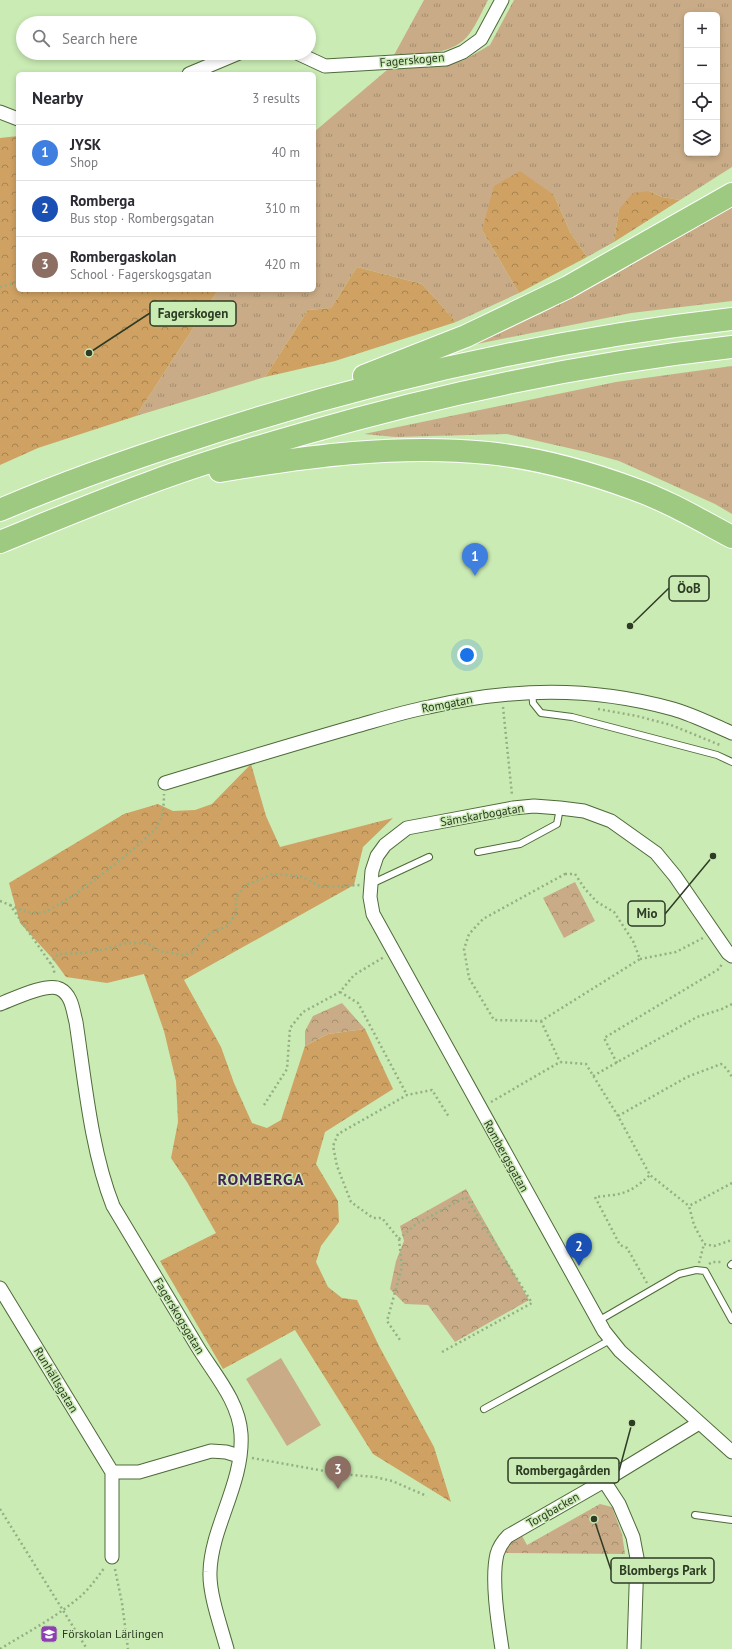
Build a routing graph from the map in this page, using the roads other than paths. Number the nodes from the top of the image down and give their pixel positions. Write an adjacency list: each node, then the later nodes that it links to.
1 (502, 0): 3 (street, Fagerskogen)
2 (222, 60): 4 (street)
3 (312, 60)
4 (194, 72)
5 (0, 112): 6 (street)
6 (16, 118)
7 (732, 194): 10 (highway)
8 (732, 319): 10 (highway)
9 (732, 347): 11 (highway)
10 (252, 419): 12 (highway)
11 (150, 483): 13 (highway); 14 (highway)
12 (0, 510)
13 (732, 537)
14 (0, 542)
15 (532, 691): 16 (street, Romgatan); 17 (lane); 18 (street, Romgatan)
16 (732, 733)
17 (732, 762)
18 (165, 783)
19 (560, 808): 20 (street, Sämskarbogatan); 21 (lane); 24 (street, Sämskarbogatan)
20 (407, 828): 23 (street, Rombergsgatan)
21 (478, 852)
22 (429, 857): 23 (lane)
23 (371, 884): 28 (street, Rombergsgatan)
24 (730, 955)
25 (0, 1004): 33 (street, Fagerskogsgatan)
26 (0, 1288): 34 (street, Runhällsgatan)
27 (732, 1320): 28 (lane)
28 (598, 1321): 29 (street, Rombergsgatan)
29 (610, 1340): 30 (lane); 31 (street, Rombergsgatan)
30 (484, 1409)
31 (699, 1423): 32 (street, Rombergsgatan); 35 (street, Torgbacken)
32 (732, 1452)
33 (240, 1456): 34 (street); 39 (street, Fagerskogsgatan)
34 (112, 1472): 38 (street)
35 (604, 1481): 40 (street, Torgbacken); 41 (street)
36 (696, 1514): 37 (lane)
37 (732, 1520)
38 (112, 1557)
39 (228, 1649)
40 (502, 1649)
41 (634, 1649)

